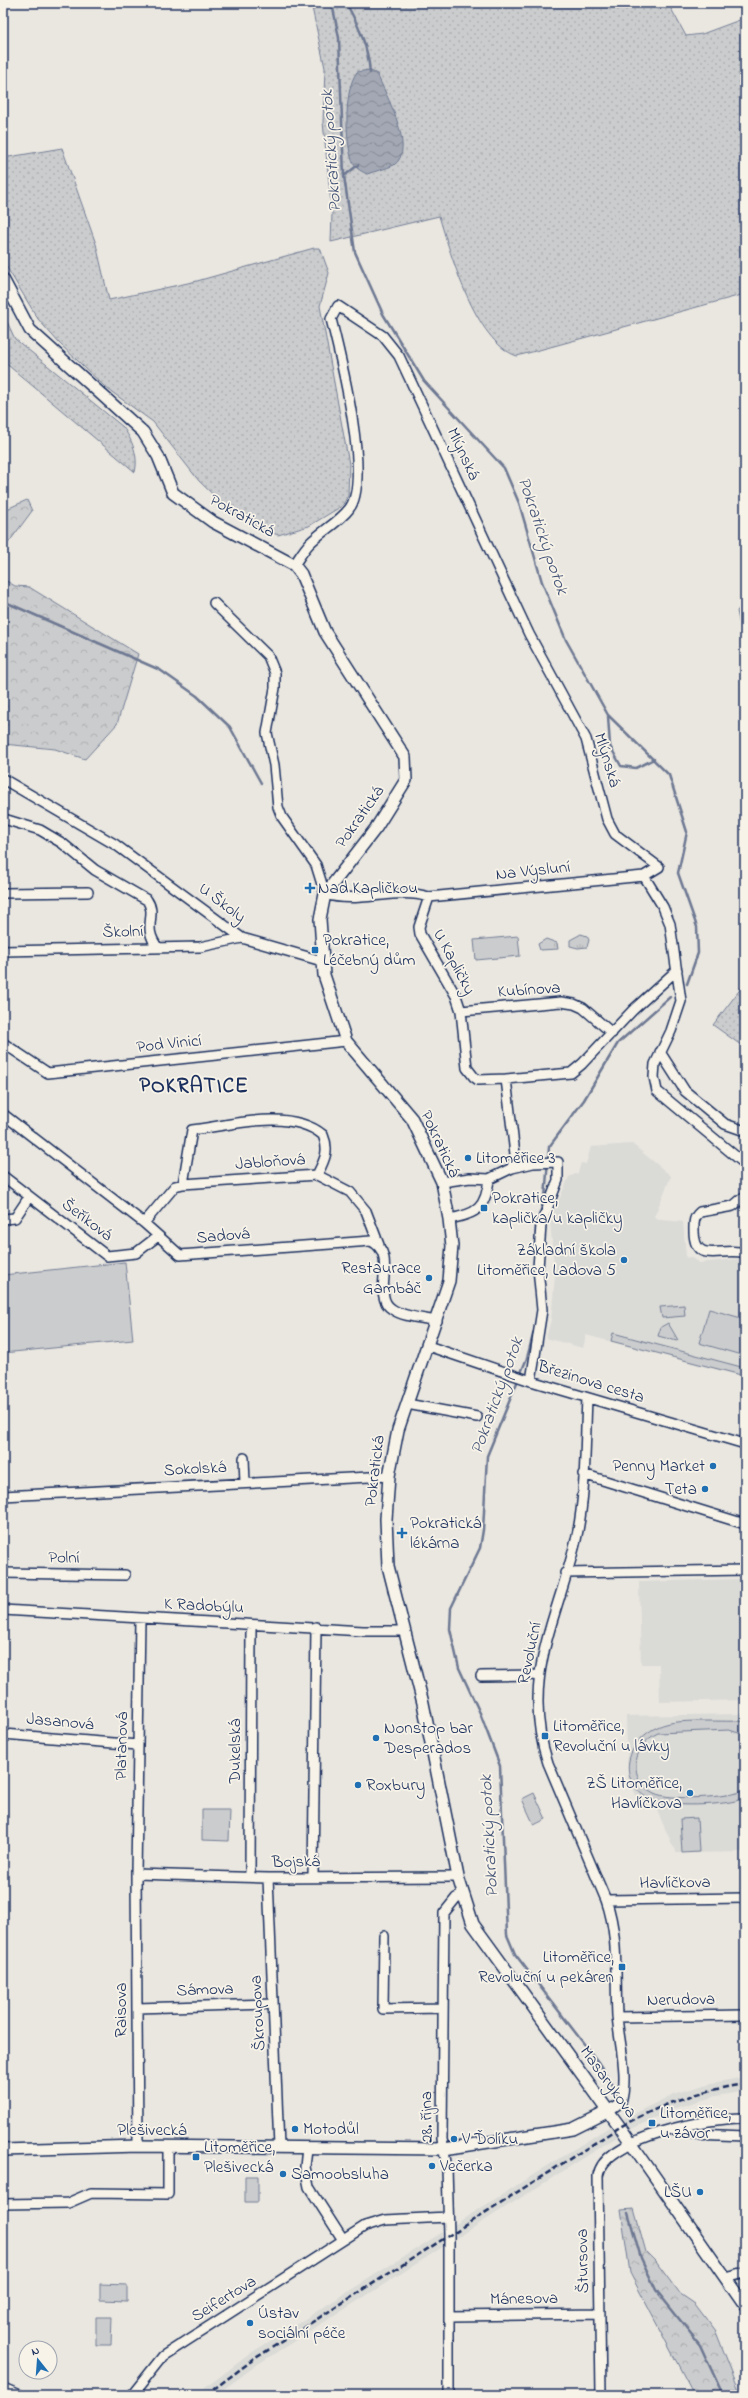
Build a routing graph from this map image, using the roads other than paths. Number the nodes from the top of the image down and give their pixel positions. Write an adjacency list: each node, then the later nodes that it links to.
1 (3, 279): 2 (street, Pokratická)
2 (294, 565): 6 (street, Mlýnská); 9 (street, Pokratická)
3 (214, 603): 9 (street)
4 (3, 779): 11 (street, U Školy)
5 (4, 819): 12 (street)
6 (644, 876): 10 (street, Na Výsluní); 15 (street)
7 (88, 892): 8 (street)
8 (3, 893)
9 (325, 894): 10 (street, Na Výsluní); 14 (street, Pokratická)
10 (429, 897): 16 (street, U Kapličky)
11 (242, 938): 12 (street, Školní); 14 (street, U Školy)
12 (158, 948): 13 (street, Školní)
13 (3, 951)
14 (322, 961): 18 (street, Pokratická)
15 (677, 970): 17 (street); 20 (street)
16 (461, 1011): 17 (street, Kubínova); 21 (street, U Kapličky)
17 (612, 1033): 21 (street)
18 (346, 1041): 19 (street, Pod Vinicí); 29 (street, Pokratická)
19 (3, 1043)
20 (660, 1052): 23 (street); 24 (street)
21 (506, 1079): 25 (street)
22 (3, 1114): 35 (street, Sadová)
23 (745, 1131)
24 (745, 1164)
25 (512, 1168): 28 (street); 41 (street)
26 (317, 1175): 30 (street, Jabloňová); 30 (street); 37 (street, Jabloňová)
27 (3, 1176): 32 (street, Šeříková)
28 (489, 1179): 29 (street); 34 (street)
29 (442, 1182): 34 (street, Pokratická)
30 (183, 1184): 35 (street)
31 (745, 1196): 38 (street)
32 (29, 1197): 33 (street); 36 (street, Šeříková)
33 (3, 1219)
34 (449, 1219): 39 (street, Pokratická)
35 (144, 1223): 36 (street, Sadová)
36 (158, 1236): 37 (street, Sadová)
37 (379, 1245): 39 (street)
38 (745, 1253)
39 (437, 1320): 40 (street, Pokratická)
40 (428, 1346): 41 (street, Březinova cesta); 43 (street, Pokratická)
41 (532, 1381): 42 (street, Březinova cesta)
42 (587, 1398): 45 (street, Březinova cesta); 47 (street, Revoluční)
43 (407, 1404): 44 (street); 48 (street, Pokratická)
44 (477, 1417)
45 (745, 1444)
46 (244, 1458): 49 (street)
47 (583, 1474): 51 (street); 54 (street, Revoluční)
48 (389, 1476): 49 (street, Sokolská); 60 (street, Pokratická)
49 (245, 1483): 50 (street, Sokolská)
50 (3, 1496)
51 (745, 1524)
52 (745, 1570): 54 (street)
53 (3, 1573): 55 (street, Polní)
54 (566, 1573): 61 (street, Revoluční)
55 (125, 1575)
56 (3, 1610): 57 (street, K Radobýlu)
57 (140, 1618): 58 (street, K Radobýlu); 64 (street, Platanová)
58 (251, 1625): 59 (street, K Radobýlu); 68 (street, Dukelská)
59 (316, 1627): 60 (street, K Radobýlu); 66 (street)
60 (403, 1631): 67 (street, Pokratická)
61 (538, 1675): 62 (street); 72 (street, Revoluční)
62 (481, 1676)
63 (3, 1734): 64 (street, Jasanová)
64 (138, 1745): 65 (street, Platanová)
65 (136, 1874): 68 (street, Bojská); 75 (street, Raisova)
66 (313, 1877): 67 (street, Bojská); 69 (street, Bojská)
67 (458, 1877): 70 (street, Pokratická)
68 (250, 1878): 69 (street, Bojská)
69 (268, 1878): 74 (street, Škroupova)
70 (462, 1895): 76 (street, 28. října); 79 (street, Masarykova)
71 (745, 1898): 72 (street, Havlíčkova)
72 (606, 1900): 78 (street, Revoluční)
73 (384, 1936): 76 (street)
74 (273, 2004): 75 (street, Sámova); 86 (street, Škroupova)
75 (137, 2008): 84 (street, Raisova)
76 (443, 2008): 88 (street, 28. října)
77 (745, 2015): 78 (street, Nerudova)
78 (618, 2017): 79 (street, Revoluční)
79 (607, 2112): 83 (street, Masarykova); 88 (street, Plešivecká)
80 (745, 2118): 81 (street, Štursova)
81 (673, 2130): 82 (street); 83 (street, Štursova)
82 (745, 2136)
83 (631, 2143): 94 (street, Masarykova); 96 (street, Štursova)
84 (138, 2146): 85 (street, Plešivecká); 89 (street, Plešivecká)
85 (168, 2146): 86 (street, Plešivecká); 90 (street)
86 (280, 2147): 87 (street, Plešivecká)
87 (307, 2148): 88 (street, Plešivecká); 92 (street)
88 (444, 2149): 91 (street, 28. října)
89 (3, 2150)
90 (3, 2204)
91 (448, 2217): 92 (street, Seifertova); 97 (street, 28. října)
92 (343, 2240): 100 (street, Seifertova)
93 (745, 2273): 94 (street)
94 (726, 2278): 95 (street, Masarykova)
95 (745, 2306)
96 (600, 2314): 97 (street, Mánesova); 102 (street, Štursova)
97 (449, 2316): 101 (street, 28. října)
98 (3, 2388): 99 (street)
99 (20, 2395)
100 (132, 2395)
101 (449, 2395)
102 (601, 2395)

